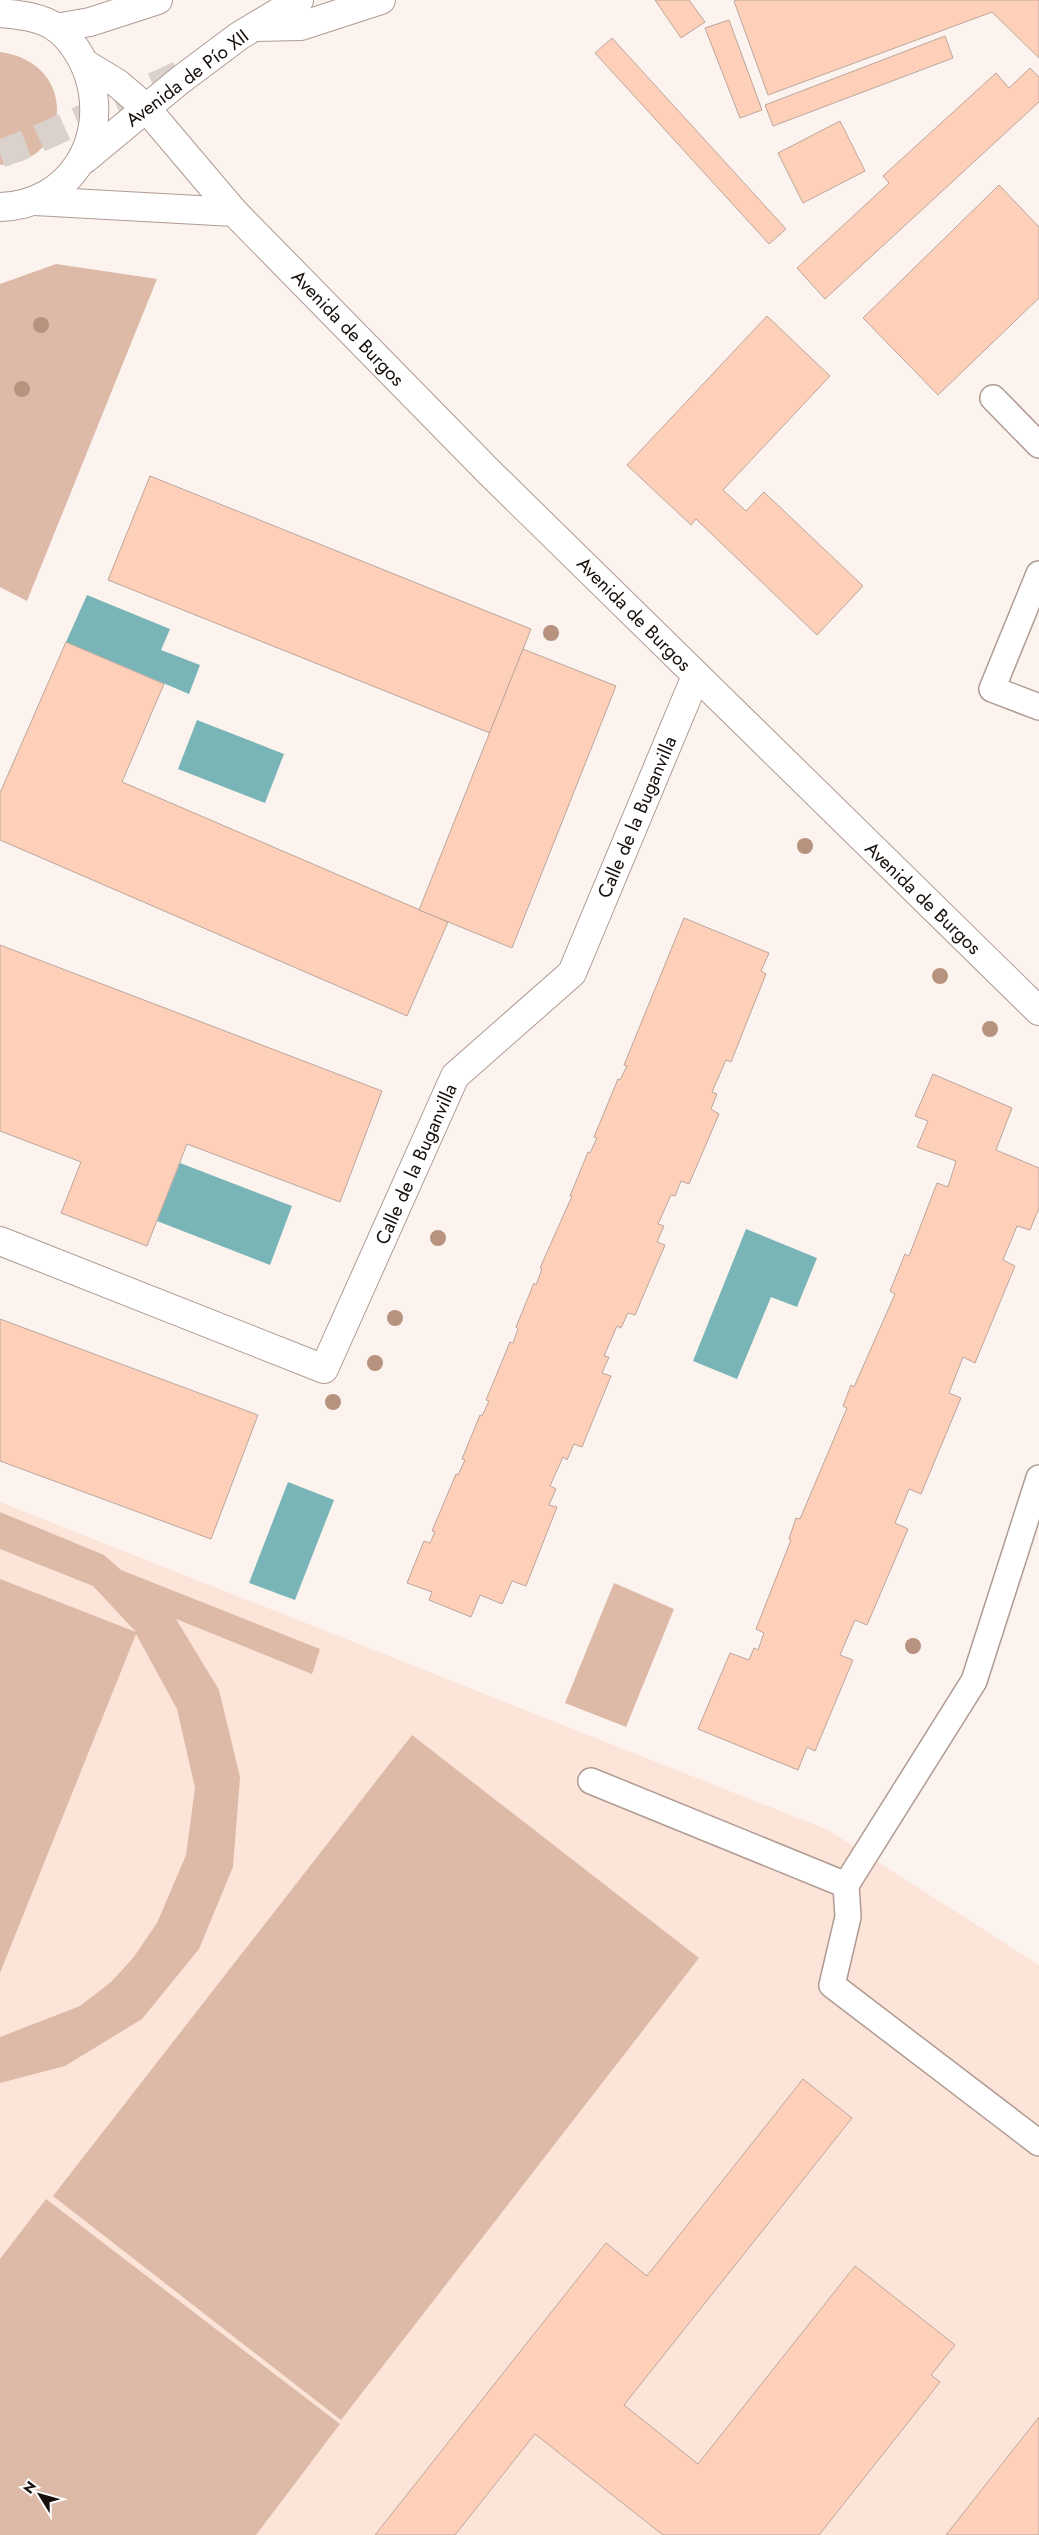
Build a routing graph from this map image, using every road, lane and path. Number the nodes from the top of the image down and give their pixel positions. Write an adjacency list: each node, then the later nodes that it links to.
1 (158, 0): 5 (street)
2 (299, 0): 6 (street, Avenida de Pío XII)
3 (381, 0): 6 (street)
4 (16, 9): 5 (street, Avenida de Burgos)
5 (56, 28): 7 (street, Avenida de Burgos)
6 (247, 31): 8 (street, Avenida de Pío XII)
7 (84, 63): 8 (street, Avenida de Burgos); 9 (street, Avenida de Burgos)
8 (145, 107): 9 (street, Avenida de Pío XII); 12 (street, Avenida de Burgos)
9 (80, 163): 10 (street, Avenida de Burgos)
10 (36, 201): 11 (street, Avenida de Burgos); 12 (street, Avenida de Burgos)
11 (0, 207)
12 (234, 212): 16 (street, Avenida de Burgos)
13 (993, 398): 14 (lane)
14 (1039, 445)
15 (1039, 574): 17 (lane)
16 (696, 676): 18 (street, Avenida de Burgos); 19 (street, Calle de la Buganvilla)
17 (1039, 707)
18 (1039, 1011)
19 (0, 1242)
20 (1039, 1478): 22 (lane)
21 (591, 1781): 22 (lane)
22 (846, 1885): 23 (lane)
23 (1039, 2143)

